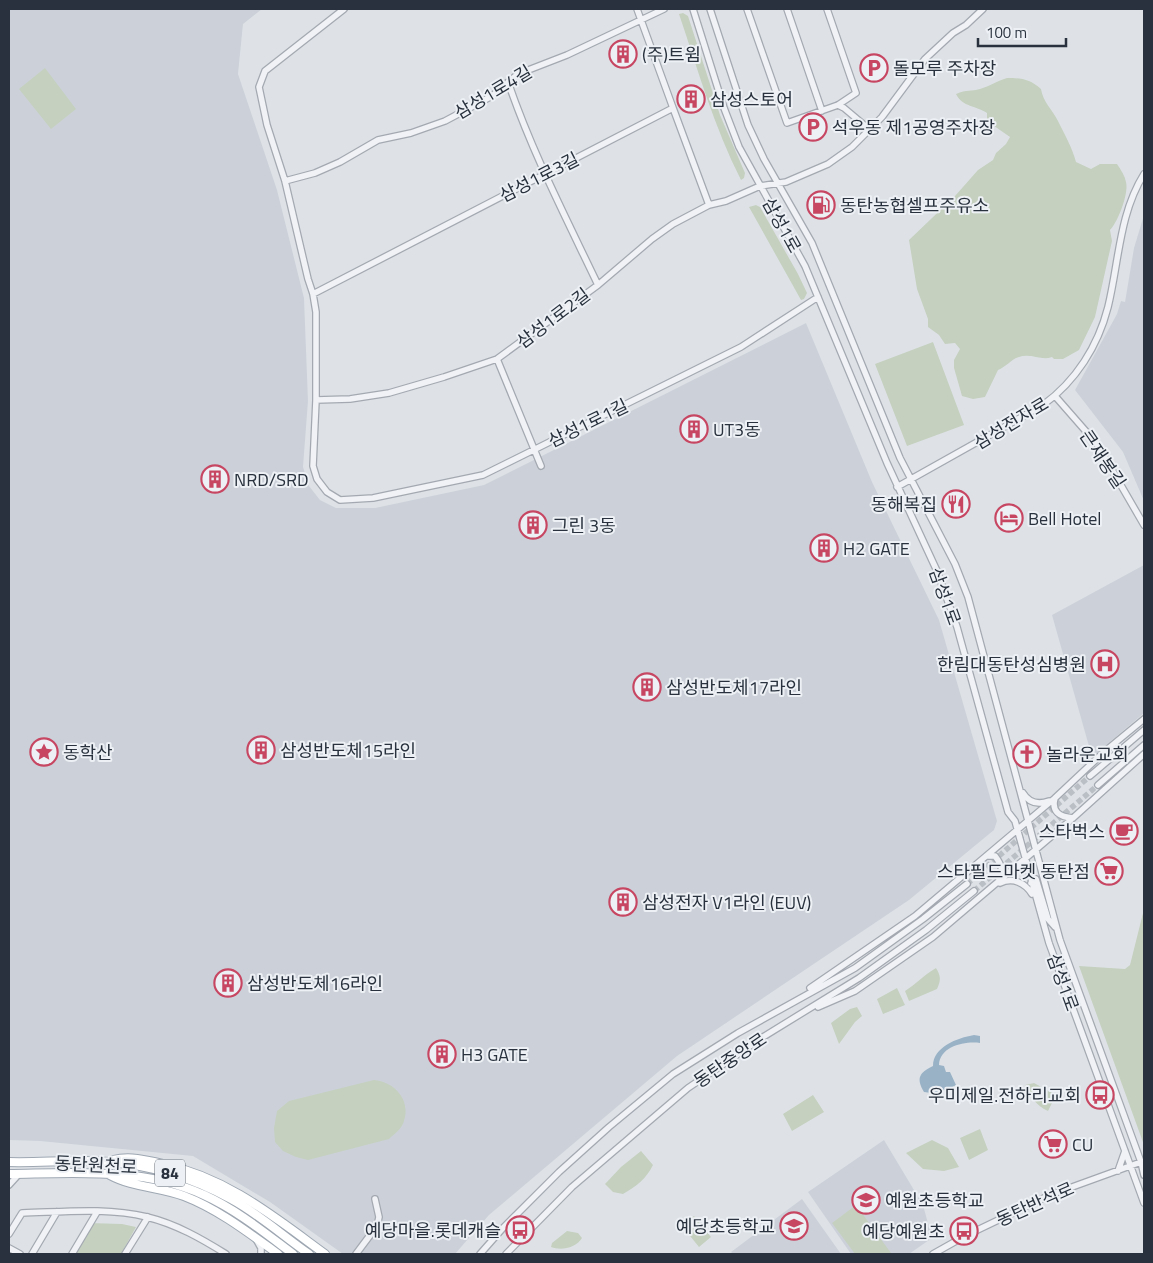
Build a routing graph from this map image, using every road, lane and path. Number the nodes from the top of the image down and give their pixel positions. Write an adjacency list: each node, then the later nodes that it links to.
1 (344, 9): 18 (street)
2 (637, 9): 10 (street)
3 (664, 9): 10 (street, 삼성1로4길)
4 (693, 9): 20 (street, 삼성1로)
5 (710, 9): 19 (street, 삼성1로)
6 (747, 9): 14 (street)
7 (787, 9): 14 (street)
8 (827, 9): 12 (street)
9 (983, 9): 15 (street, 삼성1로2길)
10 (642, 19): 11 (street, 삼성1로4길); 13 (street)
11 (508, 82): 16 (street); 18 (street, 삼성1로4길)
12 (838, 105): 14 (street); 15 (street)
13 (673, 108): 16 (street, 삼성1로3길); 21 (street)
14 (822, 111)
15 (869, 129): 19 (street, 삼성1로2길)
16 (544, 174): 22 (street); 23 (street, 삼성1로3길)
17 (1144, 174): 26 (street, 삼성전자로)
18 (285, 181): 23 (street)
19 (780, 184): 20 (street, 삼성1로2길); 30 (street, 삼성1로)
20 (760, 186): 21 (street, 삼성1로2길); 24 (street, 삼성1로)
21 (709, 206): 22 (street, 삼성1로2길)
22 (598, 285): 25 (street, 삼성1로2길)
23 (313, 294): 27 (street)
24 (818, 297): 28 (street, 삼성1로1길); 31 (street, 삼성1로)
25 (497, 359): 27 (street, 삼성1로2길); 28 (street)
26 (1055, 396): 30 (street, 삼성전자로); 32 (street, 큰재봉길)
27 (316, 400): 28 (street, 삼성1로1길)
28 (533, 450): 29 (street)
29 (541, 466)
30 (911, 479): 31 (street, 삼성전자로); 38 (street, 삼성1로)
31 (898, 488): 43 (street, 삼성1로)
32 (1144, 525)
33 (1144, 719): 40 (street)
34 (1144, 730): 37 (street)
35 (1144, 746): 39 (street)
36 (1144, 754): 41 (street)
37 (1090, 776)
38 (1018, 784): 40 (street); 42 (street, 삼성1로)
39 (1098, 785)
40 (1055, 798): 41 (street); 42 (street)
41 (1073, 818): 44 (street)
42 (1028, 821): 43 (street); 44 (street, 삼성1로)
43 (1017, 830): 45 (street); 46 (street, 삼성1로)
44 (1036, 850): 46 (street); 52 (street, 삼성1로)
45 (987, 856): 49 (street); 53 (street)
46 (1025, 859): 47 (street, 삼성1로); 49 (street)
47 (1031, 882): 51 (street, 삼성1로); 52 (street)
48 (967, 884): 53 (street)
49 (996, 884): 51 (street); 54 (street)
50 (974, 892): 54 (street, 동탄중앙로)
51 (1036, 900): 55 (street, 삼성1로)
52 (1057, 928): 58 (street, 삼성1로)
53 (792, 1002): 85 (street, 동탄중앙로)
54 (800, 1015): 86 (street, 동탄중앙로)
55 (1125, 1151): 59 (street, 삼성1로); 60 (street)
56 (9, 1162): 57 (main road, 동탄원천로 / 84)
57 (107, 1162): 82 (main road, 동탄원천로 / 84); 83 (main road)
58 (1141, 1162): 59 (street, 동탄반석로); 64 (street, 삼성1로)
59 (1131, 1166): 60 (street, 동탄반석로); 67 (street, 삼성1로)
60 (1118, 1171): 87 (street, 동탄반석로)
61 (106, 1173): 63 (main road, 동탄원천로 / 84); 72 (main road); 81 (main road, 동탄원천로 / 84)
62 (9, 1174): 63 (main road, 동탄원천로 / 84)
63 (19, 1174): 65 (street)
64 (1144, 1175)
65 (9, 1185)
66 (375, 1199): 84 (street)
67 (1144, 1203)
68 (57, 1212): 69 (street); 71 (street); 76 (street)
69 (97, 1212): 70 (street); 77 (street)
70 (148, 1217): 74 (street); 78 (street)
71 (9, 1234)
72 (255, 1237): 79 (street); 80 (main road)
73 (9, 1248): 75 (street)
74 (128, 1253)
75 (20, 1254)
76 (32, 1254)
77 (72, 1254)
78 (225, 1254)
79 (263, 1254): 80 (street)
80 (278, 1254)
81 (293, 1254)
82 (308, 1254)
83 (325, 1254)
84 (356, 1254)
85 (480, 1254)
86 (506, 1254)
87 (933, 1254)

